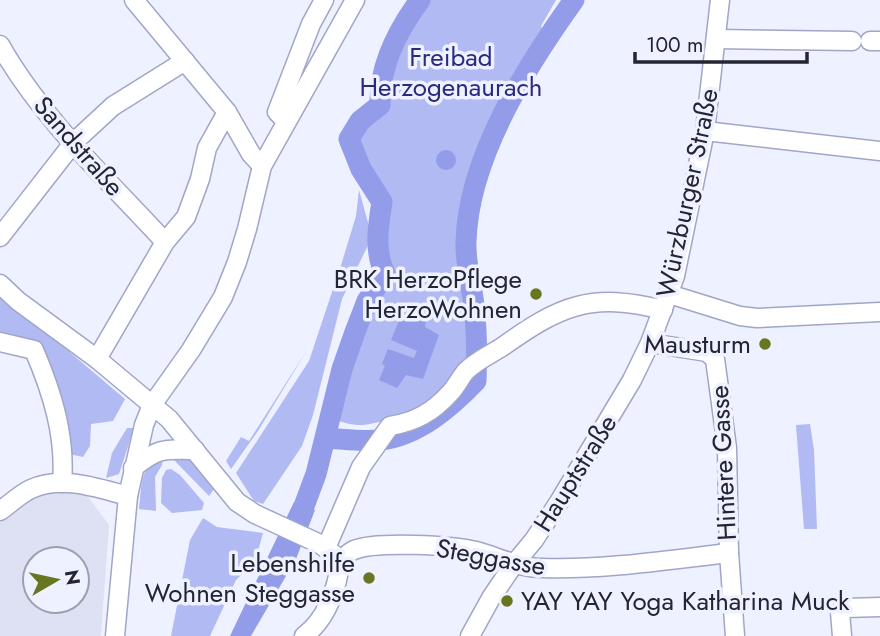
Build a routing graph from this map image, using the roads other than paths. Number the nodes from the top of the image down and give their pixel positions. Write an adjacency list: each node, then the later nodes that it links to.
1 (134, 0): 8 (street)
2 (324, 0): 10 (street)
3 (355, 0): 10 (street)
4 (720, 0): 5 (street, Würzburger Straße)
5 (716, 39): 6 (street); 11 (street, Würzburger Straße)
6 (852, 41)
7 (0, 46): 12 (street, Sandstraße)
8 (186, 61): 9 (street); 12 (street)
9 (227, 112): 14 (street); 16 (street)
10 (286, 121): 14 (street)
11 (705, 131): 13 (street); 18 (street, Würzburger Straße)
12 (74, 142): 15 (street); 16 (street, Sandstraße)
13 (880, 151)
14 (262, 166): 24 (street)
15 (0, 237)
16 (165, 242): 22 (street)
17 (0, 284): 22 (street)
18 (666, 302): 19 (street); 21 (street, Würzburger Straße); 30 (street)
19 (880, 312)
20 (0, 342): 27 (street)
21 (650, 343): 23 (street, Würzburger Straße); 31 (street, Hintere Gasse)
22 (96, 359): 24 (street)
23 (632, 380): 33 (street, Hauptstraße)
24 (152, 405): 25 (street); 26 (street)
25 (195, 450): 26 (street); 30 (street)
26 (133, 468): 28 (street)
27 (62, 483): 28 (street); 29 (street)
28 (128, 496): 35 (street)
29 (0, 511)
30 (323, 546): 32 (street)
31 (729, 553): 33 (street, Steggasse); 38 (street, Hintere Gasse)
32 (341, 560): 33 (street, Steggasse); 36 (street)
33 (514, 564): 37 (street, Hauptstraße)
34 (880, 607): 39 (street)
35 (115, 636)
36 (304, 636)
37 (470, 636)
38 (735, 636)
39 (842, 636)

